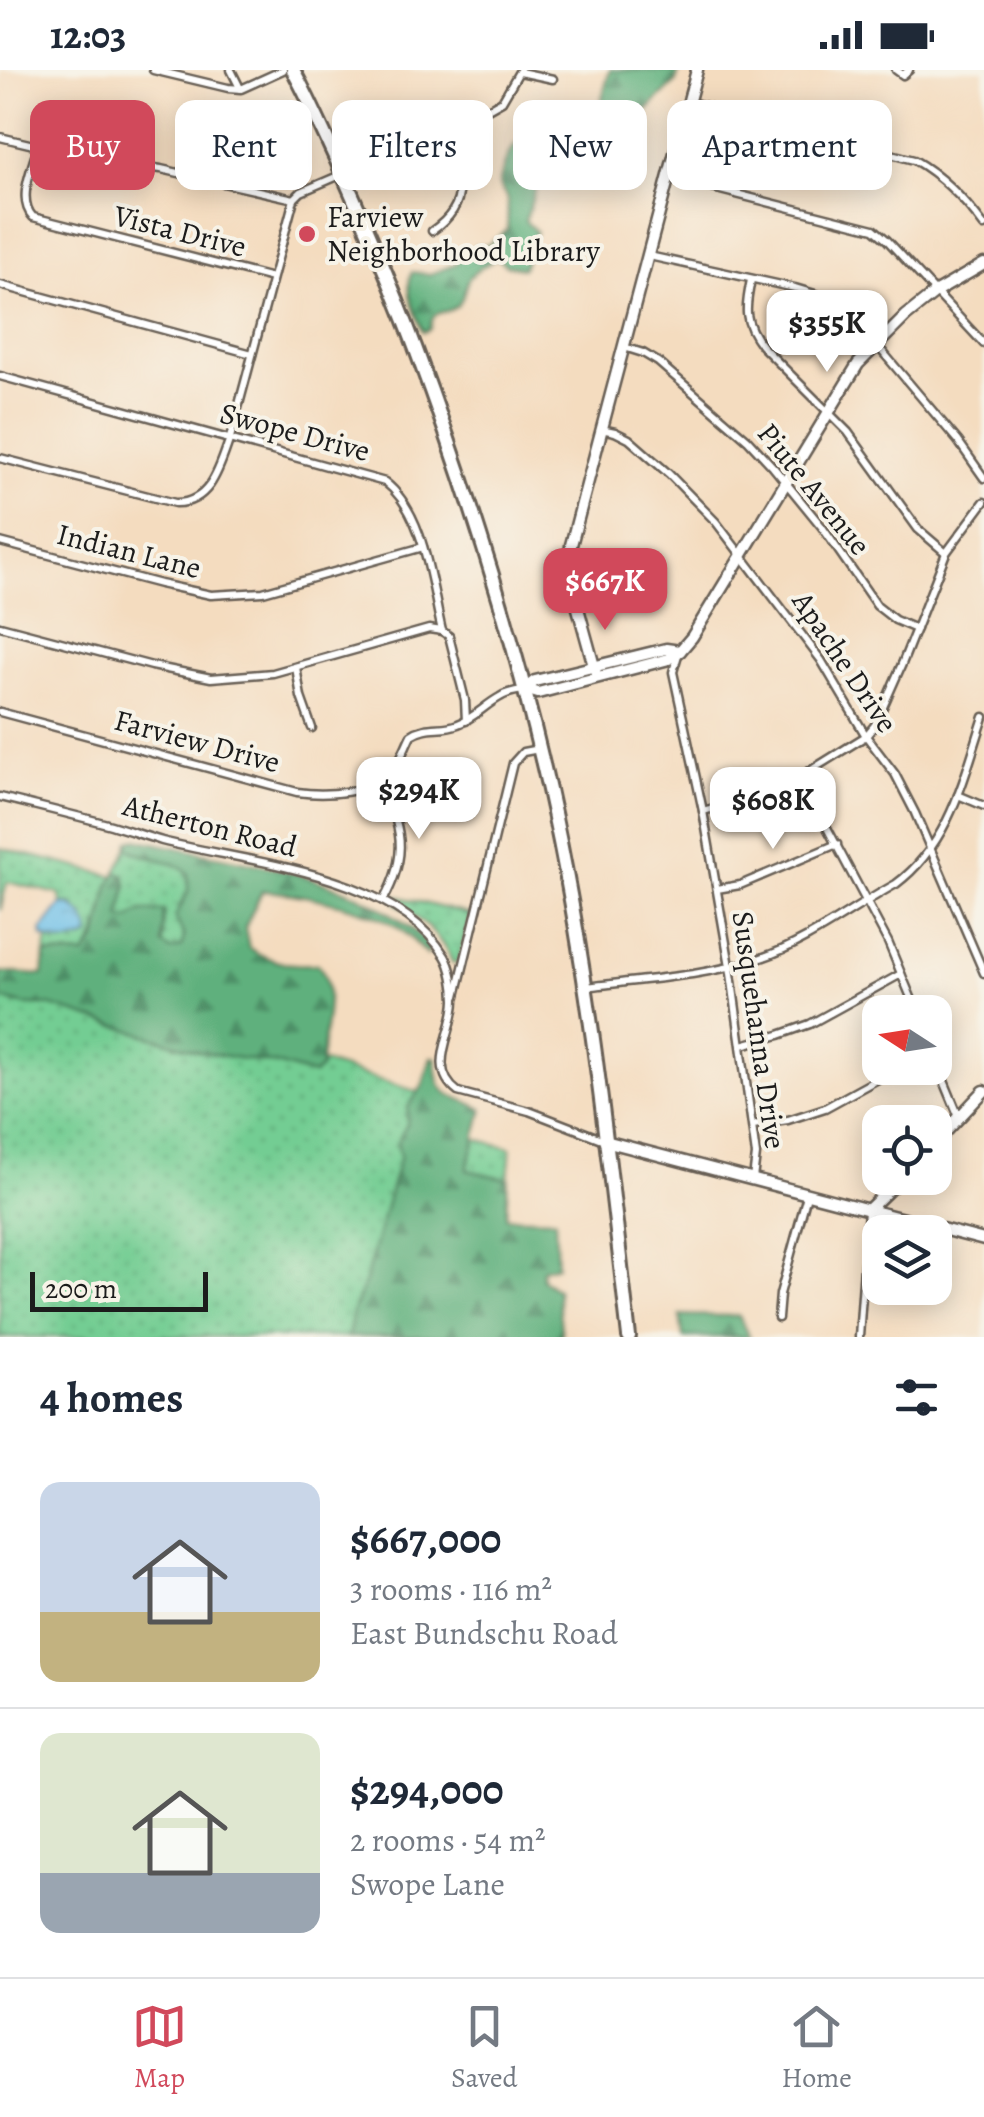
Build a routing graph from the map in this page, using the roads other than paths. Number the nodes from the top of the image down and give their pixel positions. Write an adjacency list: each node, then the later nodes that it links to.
1 (153, 70): 10 (street)
2 (231, 70): 10 (street)
3 (283, 70): 10 (street)
4 (293, 70): 15 (highway)
5 (697, 70): 11 (street)
6 (896, 70): 7 (street)
7 (908, 70)
8 (520, 71): 9 (street); 12 (street)
9 (553, 79)
10 (241, 89)
11 (690, 100)
12 (493, 106)
13 (0, 137): 14 (street)
14 (30, 144)
15 (332, 151)
16 (892, 154): 25 (street)
17 (155, 167): 24 (street)
18 (30, 177): 29 (street, Vista Drive)
19 (332, 179): 24 (street)
20 (667, 188): 27 (street)
21 (350, 190): 55 (highway)
22 (460, 190): 26 (street)
23 (720, 190): 32 (street)
24 (294, 200): 29 (street)
25 (984, 226)
26 (432, 231)
27 (648, 256): 30 (street); 35 (street)
28 (984, 264): 32 (street)
29 (272, 278): 36 (street)
30 (752, 280): 34 (street); 38 (street)
31 (0, 284): 36 (street)
32 (936, 292): 33 (street); 34 (street)
33 (984, 344)
34 (874, 346): 38 (street); 42 (street)
35 (624, 348): 39 (street); 43 (street, Piute Avenue)
36 (252, 354): 40 (street)
37 (0, 376): 40 (street, Swope Drive)
38 (828, 411): 43 (street); 48 (street)
39 (601, 430): 47 (street, Apache Drive); 54 (street)
40 (230, 438): 41 (street); 46 (street, Swope Drive)
41 (0, 458)
42 (984, 478)
43 (784, 483): 47 (street); 50 (street, Piute Avenue)
44 (984, 502): 48 (street)
45 (0, 542): 46 (street, Indian Lane)
46 (422, 547): 51 (street, Swope Drive)
47 (741, 554): 52 (street); 60 (street, Apache Drive)
48 (946, 554): 50 (street)
49 (0, 626): 53 (street)
50 (916, 629): 60 (street)
51 (442, 630): 53 (street); 58 (street, Swope Drive)
52 (680, 651): 54 (street); 67 (street, Susquehanna Drive)
53 (296, 667): 59 (street)
54 (595, 672): 55 (street)
55 (525, 690): 58 (street); 61 (highway)
56 (0, 712): 63 (street, Farview Drive)
57 (984, 717): 64 (street)
58 (466, 721): 63 (street)
59 (312, 728)
60 (866, 736): 62 (street); 69 (street, Apache Drive)
61 (539, 749): 76 (highway); 78 (street)
62 (800, 777): 67 (street); 68 (street)
63 (380, 781): 72 (street)
64 (958, 795): 66 (street); 69 (street)
65 (0, 796): 72 (street, Atherton Road)
66 (984, 806)
67 (703, 811): 70 (street, Susquehanna Drive)
68 (837, 844): 70 (street); 71 (street)
69 (930, 849): 71 (street); 74 (street, Apache Drive)
70 (717, 889): 73 (street, Susquehanna Drive)
71 (867, 900): 73 (street); 75 (street)
72 (383, 901): 78 (street, Atherton Road)
73 (730, 966): 76 (street); 79 (street, Susquehanna Drive)
74 (984, 973)
75 (901, 974): 77 (street); 79 (street)
76 (584, 988): 86 (highway)
77 (909, 995)
78 (455, 1002): 86 (street, Atherton Road)
79 (742, 1045): 84 (street, Susquehanna Drive)
80 (868, 1085): 84 (street)
81 (946, 1085): 83 (street)
82 (984, 1091): 83 (street)
83 (959, 1118): 85 (street)
84 (752, 1125): 87 (street, Susquehanna Drive)
85 (952, 1125)
86 (605, 1140): 87 (street); 93 (highway)
87 (753, 1180): 88 (street)
88 (807, 1195): 90 (street); 92 (street)
89 (883, 1195): 90 (street)
90 (868, 1210): 91 (street); 94 (street)
91 (982, 1244)
92 (778, 1318)
93 (629, 1337)
94 (859, 1337)

